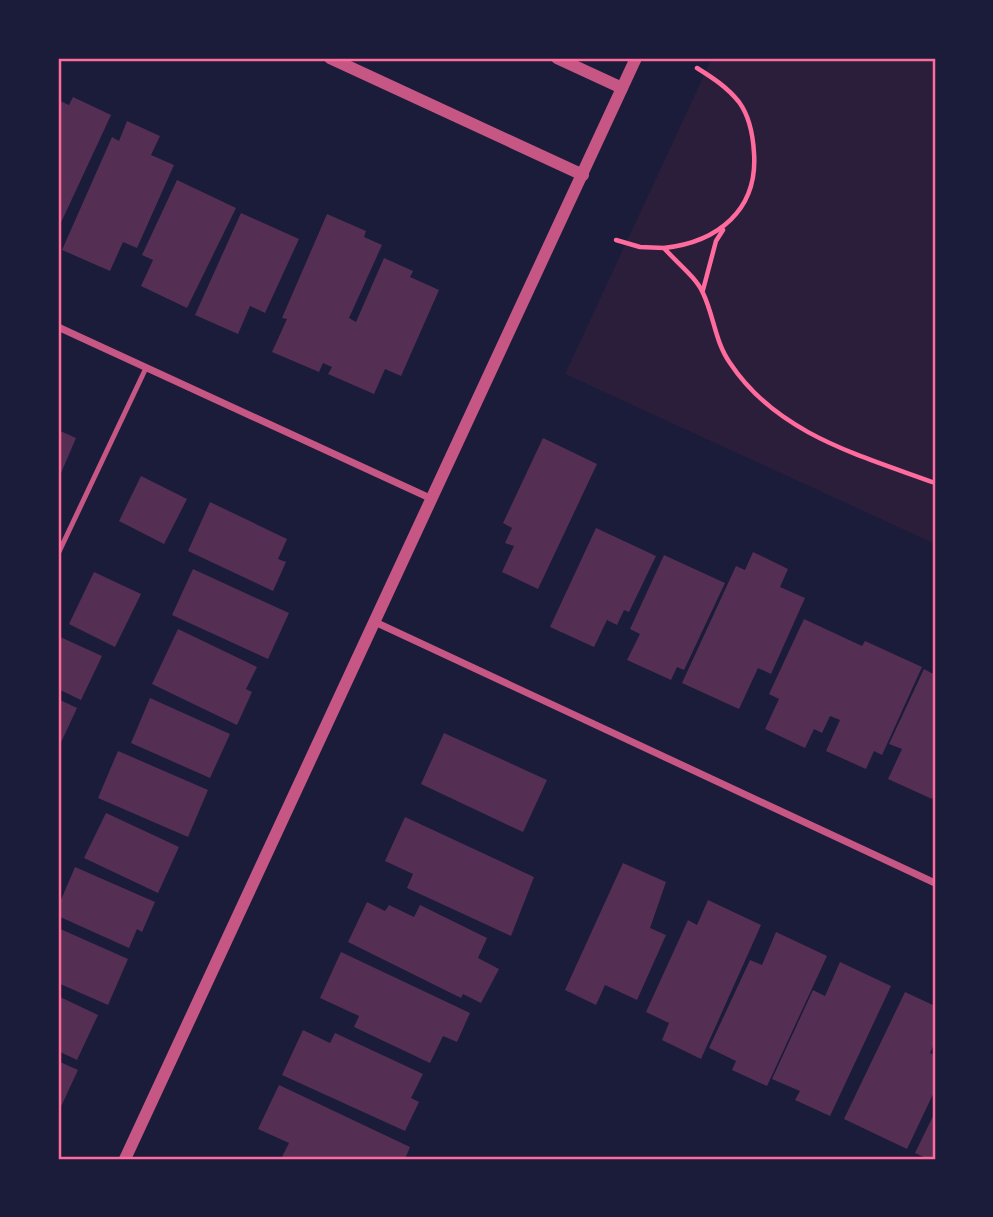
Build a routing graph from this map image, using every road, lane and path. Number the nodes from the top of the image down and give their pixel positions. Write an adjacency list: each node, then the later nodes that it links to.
1 (330, 58): 6 (street)
2 (558, 58): 5 (street)
3 (636, 58): 5 (street)
4 (696, 68): 7 (path)
5 (622, 88): 6 (street)
6 (583, 175): 14 (street)
7 (725, 226): 9 (path); 10 (path)
8 (617, 240): 9 (path)
9 (664, 248): 10 (path)
10 (702, 291): 13 (path)
11 (58, 327): 12 (street)
12 (146, 368): 14 (street); 15 (lane)
13 (935, 483)
14 (432, 499): 16 (street)
15 (58, 554)
16 (375, 622): 17 (street); 18 (street)
17 (935, 883)
18 (124, 1159)

